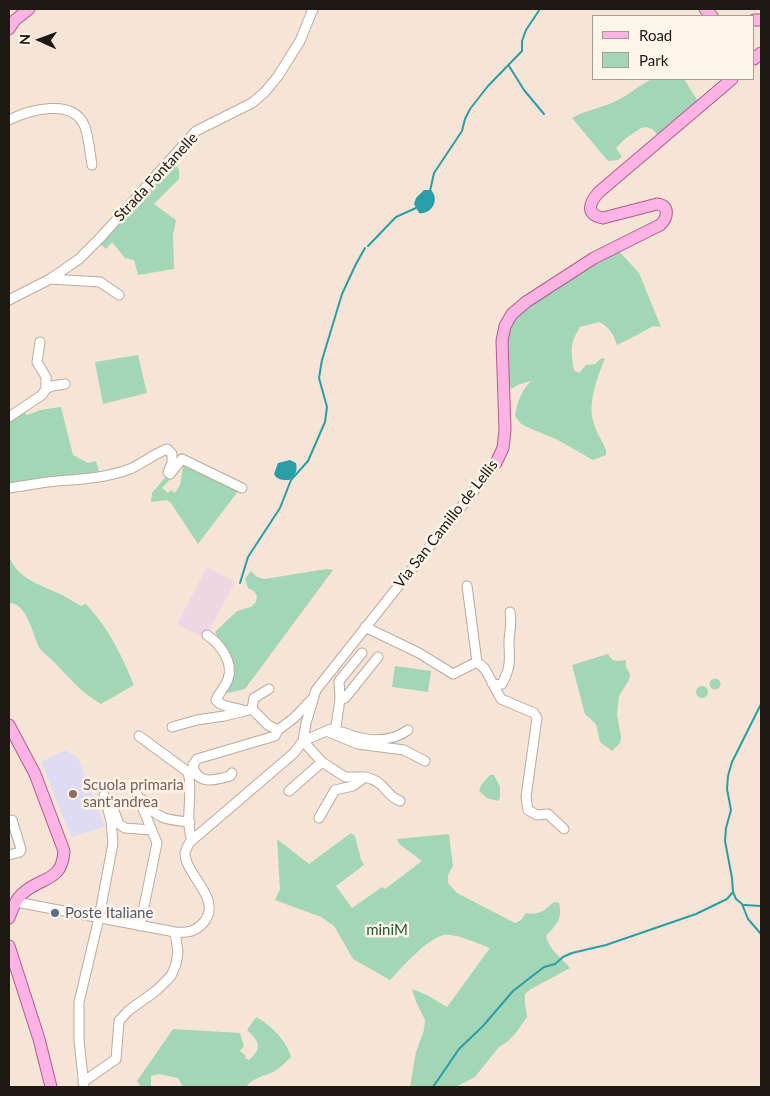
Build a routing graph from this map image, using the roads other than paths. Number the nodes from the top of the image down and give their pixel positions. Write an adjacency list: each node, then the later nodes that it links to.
1 (29, 9): 3 (main road)
2 (313, 9): 7 (street, Strada Fontanelle)
3 (9, 29)
4 (731, 80): 14 (main road, Via San Camillo de Lellis)
5 (9, 120): 6 (street)
6 (92, 165)
7 (50, 279): 8 (street); 9 (street, Strada Fontanelle)
8 (118, 295)
9 (9, 300)
10 (40, 342): 12 (street)
11 (65, 384): 12 (street)
12 (46, 389): 13 (street)
13 (9, 417)
14 (496, 463): 19 (street, Via San Camillo de Lellis)
15 (9, 488): 16 (street)
16 (242, 488)
17 (467, 586): 23 (street)
18 (510, 612): 24 (street)
19 (365, 627): 23 (street); 26 (street, Via San Camillo de Lellis)
20 (207, 635): 28 (street)
21 (362, 653): 27 (street)
22 (378, 657): 27 (street)
23 (477, 662): 24 (street)
24 (492, 683): 48 (street)
25 (270, 689): 28 (street)
26 (314, 697): 29 (street, Via San Camillo de Lellis); 30 (street, Via San Camillo de Lellis)
27 (340, 699): 33 (street)
28 (249, 710): 32 (street); 34 (street)
29 (307, 720): 30 (street); 38 (street, Via San Camillo de Lellis)
30 (291, 721): 34 (street, Via San Camillo de Lellis); 38 (street)
31 (9, 725): 52 (main road)
32 (172, 727)
33 (336, 727): 35 (street); 36 (street)
34 (278, 730): 41 (street, Via San Camillo de Lellis)
35 (408, 730)
36 (326, 731): 38 (street); 39 (street)
37 (139, 736): 47 (street)
38 (304, 737): 40 (street); 50 (street)
39 (425, 761)
40 (322, 762): 42 (street); 43 (street)
41 (232, 773)
42 (365, 777): 44 (street); 45 (street)
43 (289, 791)
44 (400, 801)
45 (319, 818)
46 (12, 820): 51 (street)
47 (190, 822): 49 (street); 50 (street)
48 (564, 829)
49 (152, 830): 54 (street); 55 (street)
50 (192, 840): 56 (street)
51 (9, 855)
52 (13, 904): 53 (main road); 54 (street)
53 (9, 918)
54 (99, 918): 55 (street); 58 (street)
55 (140, 926): 56 (street)
56 (176, 932): 58 (street)
57 (9, 946): 59 (main road)
58 (84, 1084)
59 (51, 1087)

